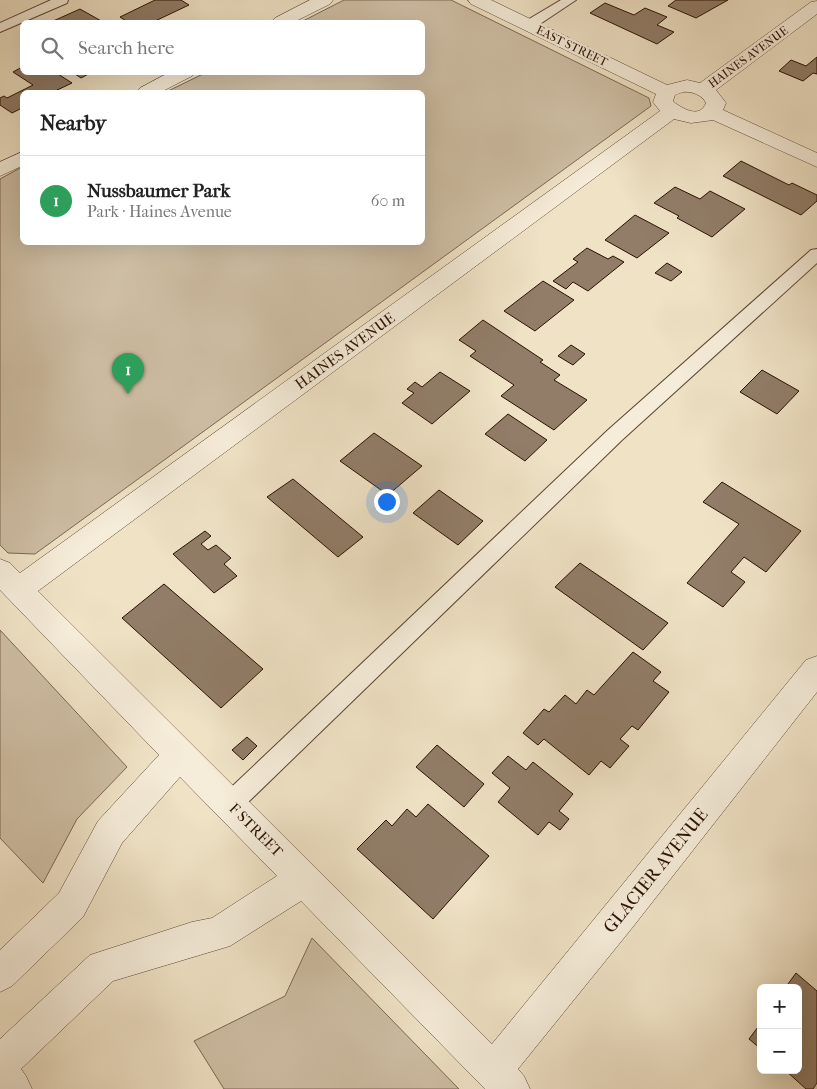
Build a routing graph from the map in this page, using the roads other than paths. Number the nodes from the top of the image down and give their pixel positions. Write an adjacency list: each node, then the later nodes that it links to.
1 (62, 0): 8 (lane)
2 (324, 0): 6 (street)
3 (477, 0): 7 (street, EAST STREET)
4 (570, 0): 7 (lane)
5 (817, 6): 11 (street, HAINES AVENUE)
6 (285, 20)
7 (529, 25): 12 (street, EAST STREET)
8 (0, 28)
9 (179, 75): 10 (street)
10 (151, 90)
11 (703, 90): 12 (street); 13 (street)
12 (669, 102): 13 (street); 18 (street, HAINES AVENUE)
13 (712, 112): 15 (street)
14 (20, 159): 16 (street)
15 (817, 162)
16 (0, 170)
17 (817, 254): 21 (lane)
18 (9, 581): 20 (street, F STREET)
19 (817, 670): 26 (street, GLACIER AVENUE)
20 (179, 754): 21 (street, F STREET); 23 (street)
21 (230, 804): 22 (street, F STREET)
22 (304, 879): 24 (street); 26 (street, F STREET)
23 (0, 974)
24 (0, 1064)
25 (0, 1073): 27 (street)
26 (502, 1080)
27 (13, 1089)

